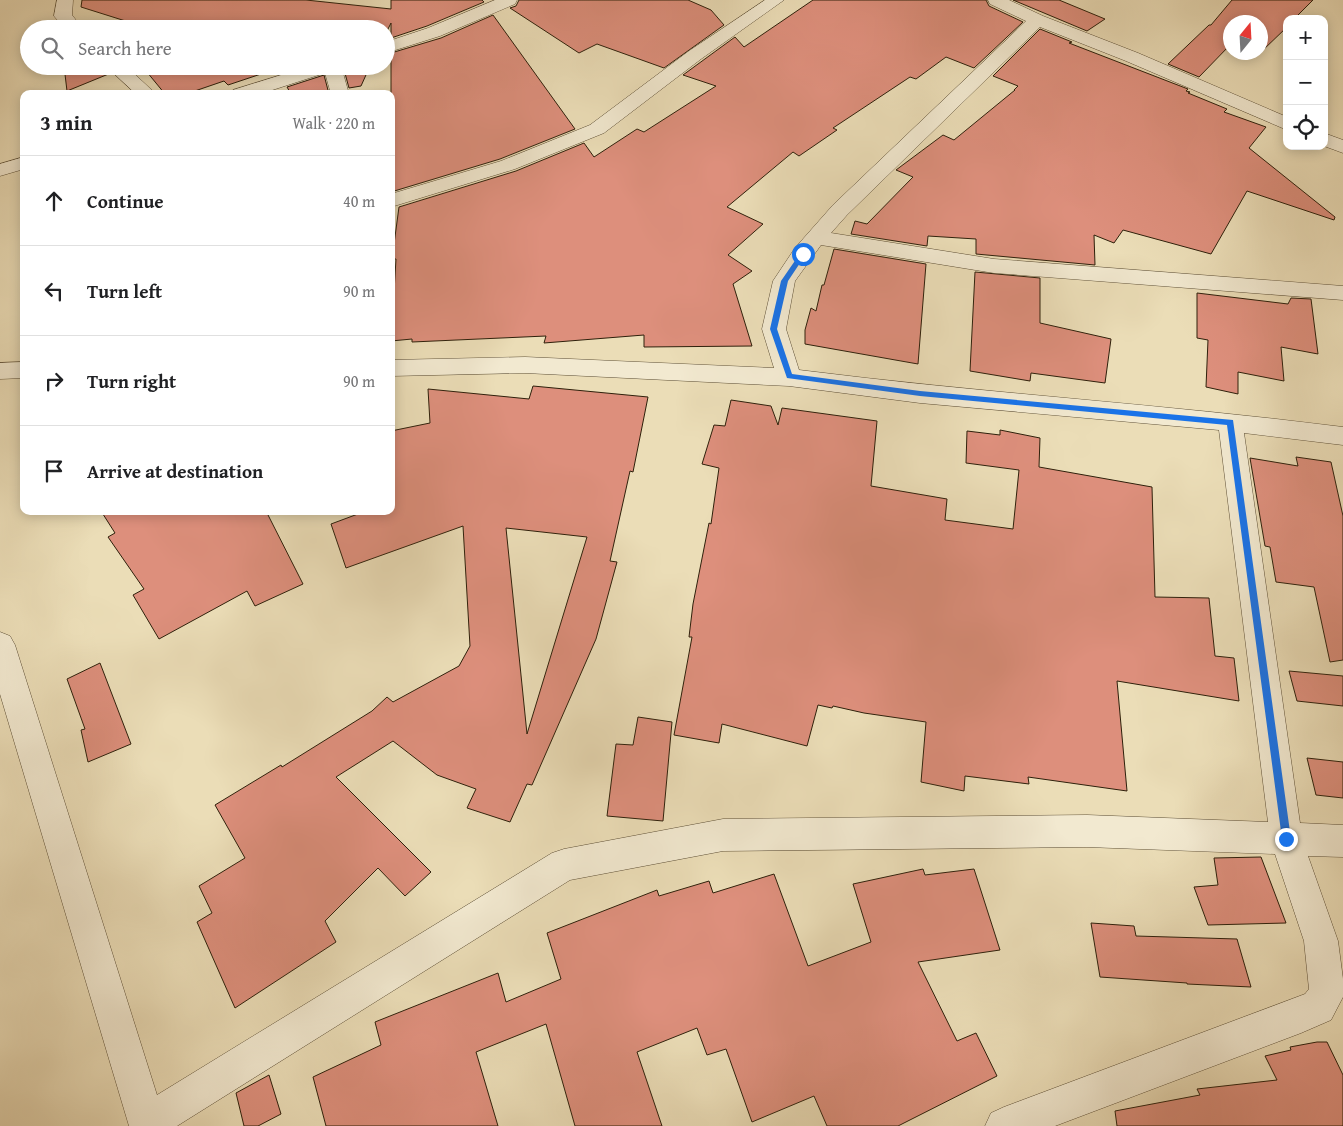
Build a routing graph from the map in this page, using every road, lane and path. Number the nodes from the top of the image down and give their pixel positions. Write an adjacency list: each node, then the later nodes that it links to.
1 (65, 0): 5 (street)
2 (509, 0): 7 (street)
3 (776, 0): 19 (street)
4 (996, 0): 6 (street)
5 (66, 20)
6 (1037, 20): 14 (street); 20 (street)
7 (395, 45)
8 (126, 75): 11 (street)
9 (302, 75): 12 (street)
10 (334, 75): 13 (street)
11 (143, 90)
12 (253, 90)
13 (339, 90)
14 (1283, 122)
15 (1328, 141): 16 (street)
16 (1343, 147)
17 (20, 164): 18 (street)
18 (0, 170)
19 (395, 200)
20 (817, 238): 21 (street); 25 (street)
21 (1343, 292)
22 (395, 368): 25 (street)
23 (20, 370): 24 (street)
24 (0, 371)
25 (789, 377): 26 (street)
26 (1230, 422): 27 (street); 29 (street)
27 (1343, 436)
28 (0, 645): 31 (street)
29 (1286, 839): 30 (street); 31 (street); 32 (street)
30 (1343, 841)
31 (147, 1124)
32 (1004, 1126)

